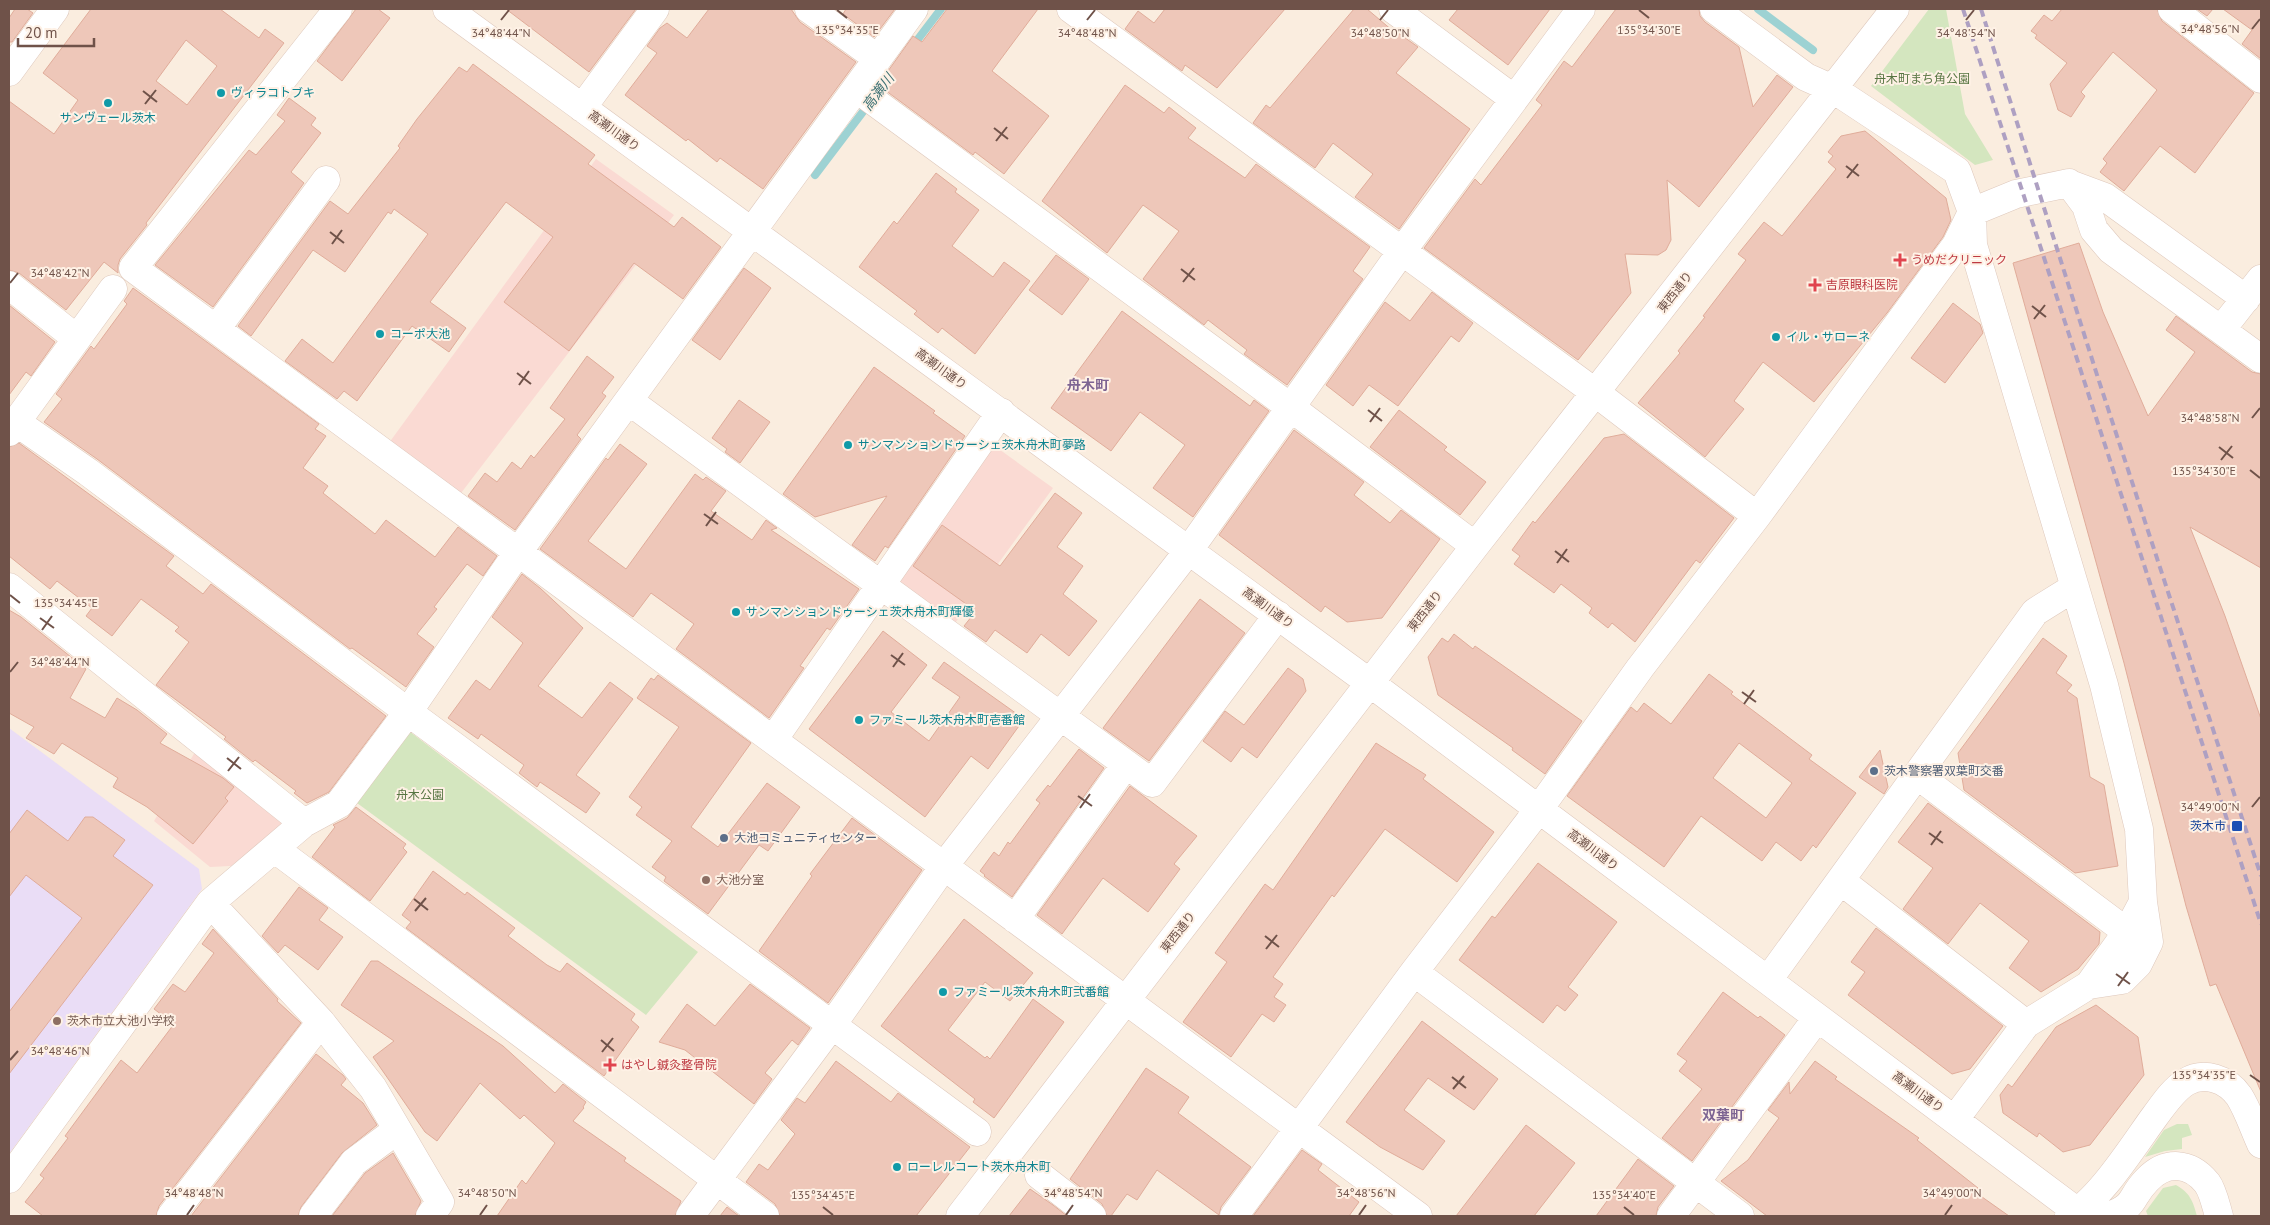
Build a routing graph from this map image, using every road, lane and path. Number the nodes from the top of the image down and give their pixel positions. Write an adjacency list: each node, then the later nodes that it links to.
1 (56, 9): 14 (street)
2 (338, 9): 28 (street)
3 (448, 9): 19 (street, 高瀬川通り)
4 (655, 9): 19 (street)
5 (810, 9): 13 (street)
6 (914, 9): 13 (street)
7 (1071, 9): 24 (street)
8 (1392, 9): 18 (street)
9 (1581, 9): 18 (street)
10 (1714, 9): 16 (street)
11 (1895, 9): 16 (street, 東西通り)
12 (2172, 9): 15 (street)
13 (877, 58): 17 (street)
14 (9, 72)
15 (2261, 79)
16 (1833, 89): 22 (street); 32 (street, 東西通り)
17 (865, 95): 23 (street); 34 (street)
18 (1514, 99): 24 (street)
19 (582, 108): 23 (street, 高瀬川通り)
20 (326, 180): 28 (street)
21 (2068, 183): 22 (street); 27 (street); 29 (street)
22 (1972, 212): 37 (street); 43 (street)
23 (753, 232): 33 (street); 35 (street, 高瀬川通り)
24 (1402, 251): 32 (street); 34 (street)
25 (9, 285): 30 (street)
26 (113, 289): 30 (street)
27 (2254, 289): 29 (street)
28 (216, 329): 40 (street)
29 (2222, 330): 31 (street)
30 (76, 338): 36 (street)
31 (2261, 359)
32 (1596, 393): 37 (street); 38 (street, 東西通り)
33 (629, 401): 40 (street); 41 (street)
34 (1290, 407): 38 (street); 39 (street)
35 (1001, 412): 39 (street, 高瀬川通り); 41 (street)
36 (12, 427): 46 (street)
37 (1757, 516): 51 (street)
38 (1475, 546): 45 (street, 東西通り)
39 (1189, 550): 44 (street, 高瀬川通り); 47 (street)
40 (518, 552): 46 (street); 48 (street)
41 (879, 586): 47 (street); 48 (street)
42 (9, 587): 52 (street)
43 (2075, 587): 50 (street); 56 (street)
44 (1278, 615): 45 (street, 高瀬川通り); 49 (street)
45 (1370, 682): 51 (street, 高瀬川通り); 63 (street, 東西通り)
46 (408, 712): 52 (street); 67 (street)
47 (1060, 716): 49 (street); 54 (street)
48 (773, 740): 54 (street)
49 (1126, 764): 58 (street)
50 (1917, 775): 55 (street); 59 (street)
51 (1539, 809): 60 (street); 61 (street, 高瀬川通り)
52 (304, 823): 53 (street)
53 (275, 850): 57 (street); 75 (street)
54 (944, 866): 58 (street); 67 (street)
55 (1841, 881): 61 (street); 66 (street)
56 (2143, 902): 59 (street); 62 (street)
57 (210, 903): 65 (street); 74 (street)
58 (1015, 919): 63 (street)
59 (2127, 932): 62 (street)
60 (1414, 972): 69 (street); 76 (street)
61 (1768, 980): 64 (street, 高瀬川通り)
62 (2089, 985): 66 (street)
63 (1126, 1000): 69 (street); 83 (street, 東西通り)
64 (1817, 1018): 68 (street, 高瀬川通り); 76 (street)
65 (321, 1022): 70 (street); 78 (street)
66 (2026, 1024): 68 (street)
67 (832, 1025): 71 (street); 75 (street)
68 (1955, 1119): 77 (street, 高瀬川通り)
69 (1298, 1128): 85 (street); 86 (street)
70 (397, 1130): 79 (street); 80 (street)
71 (977, 1132)
72 (2261, 1144): 77 (street)
73 (1039, 1175): 84 (street)
74 (9, 1179)
75 (716, 1182): 81 (street); 82 (street)
76 (1695, 1184): 87 (street); 88 (street)
77 (2082, 1215)
78 (172, 1216)
79 (313, 1216)
80 (430, 1216)
81 (690, 1216)
82 (765, 1216)
83 (960, 1216)
84 (1092, 1216)
85 (1234, 1216)
86 (1418, 1216)
87 (1671, 1216)
88 (1740, 1216)
89 (2109, 1216): 90 (street)
90 (2219, 1216)

